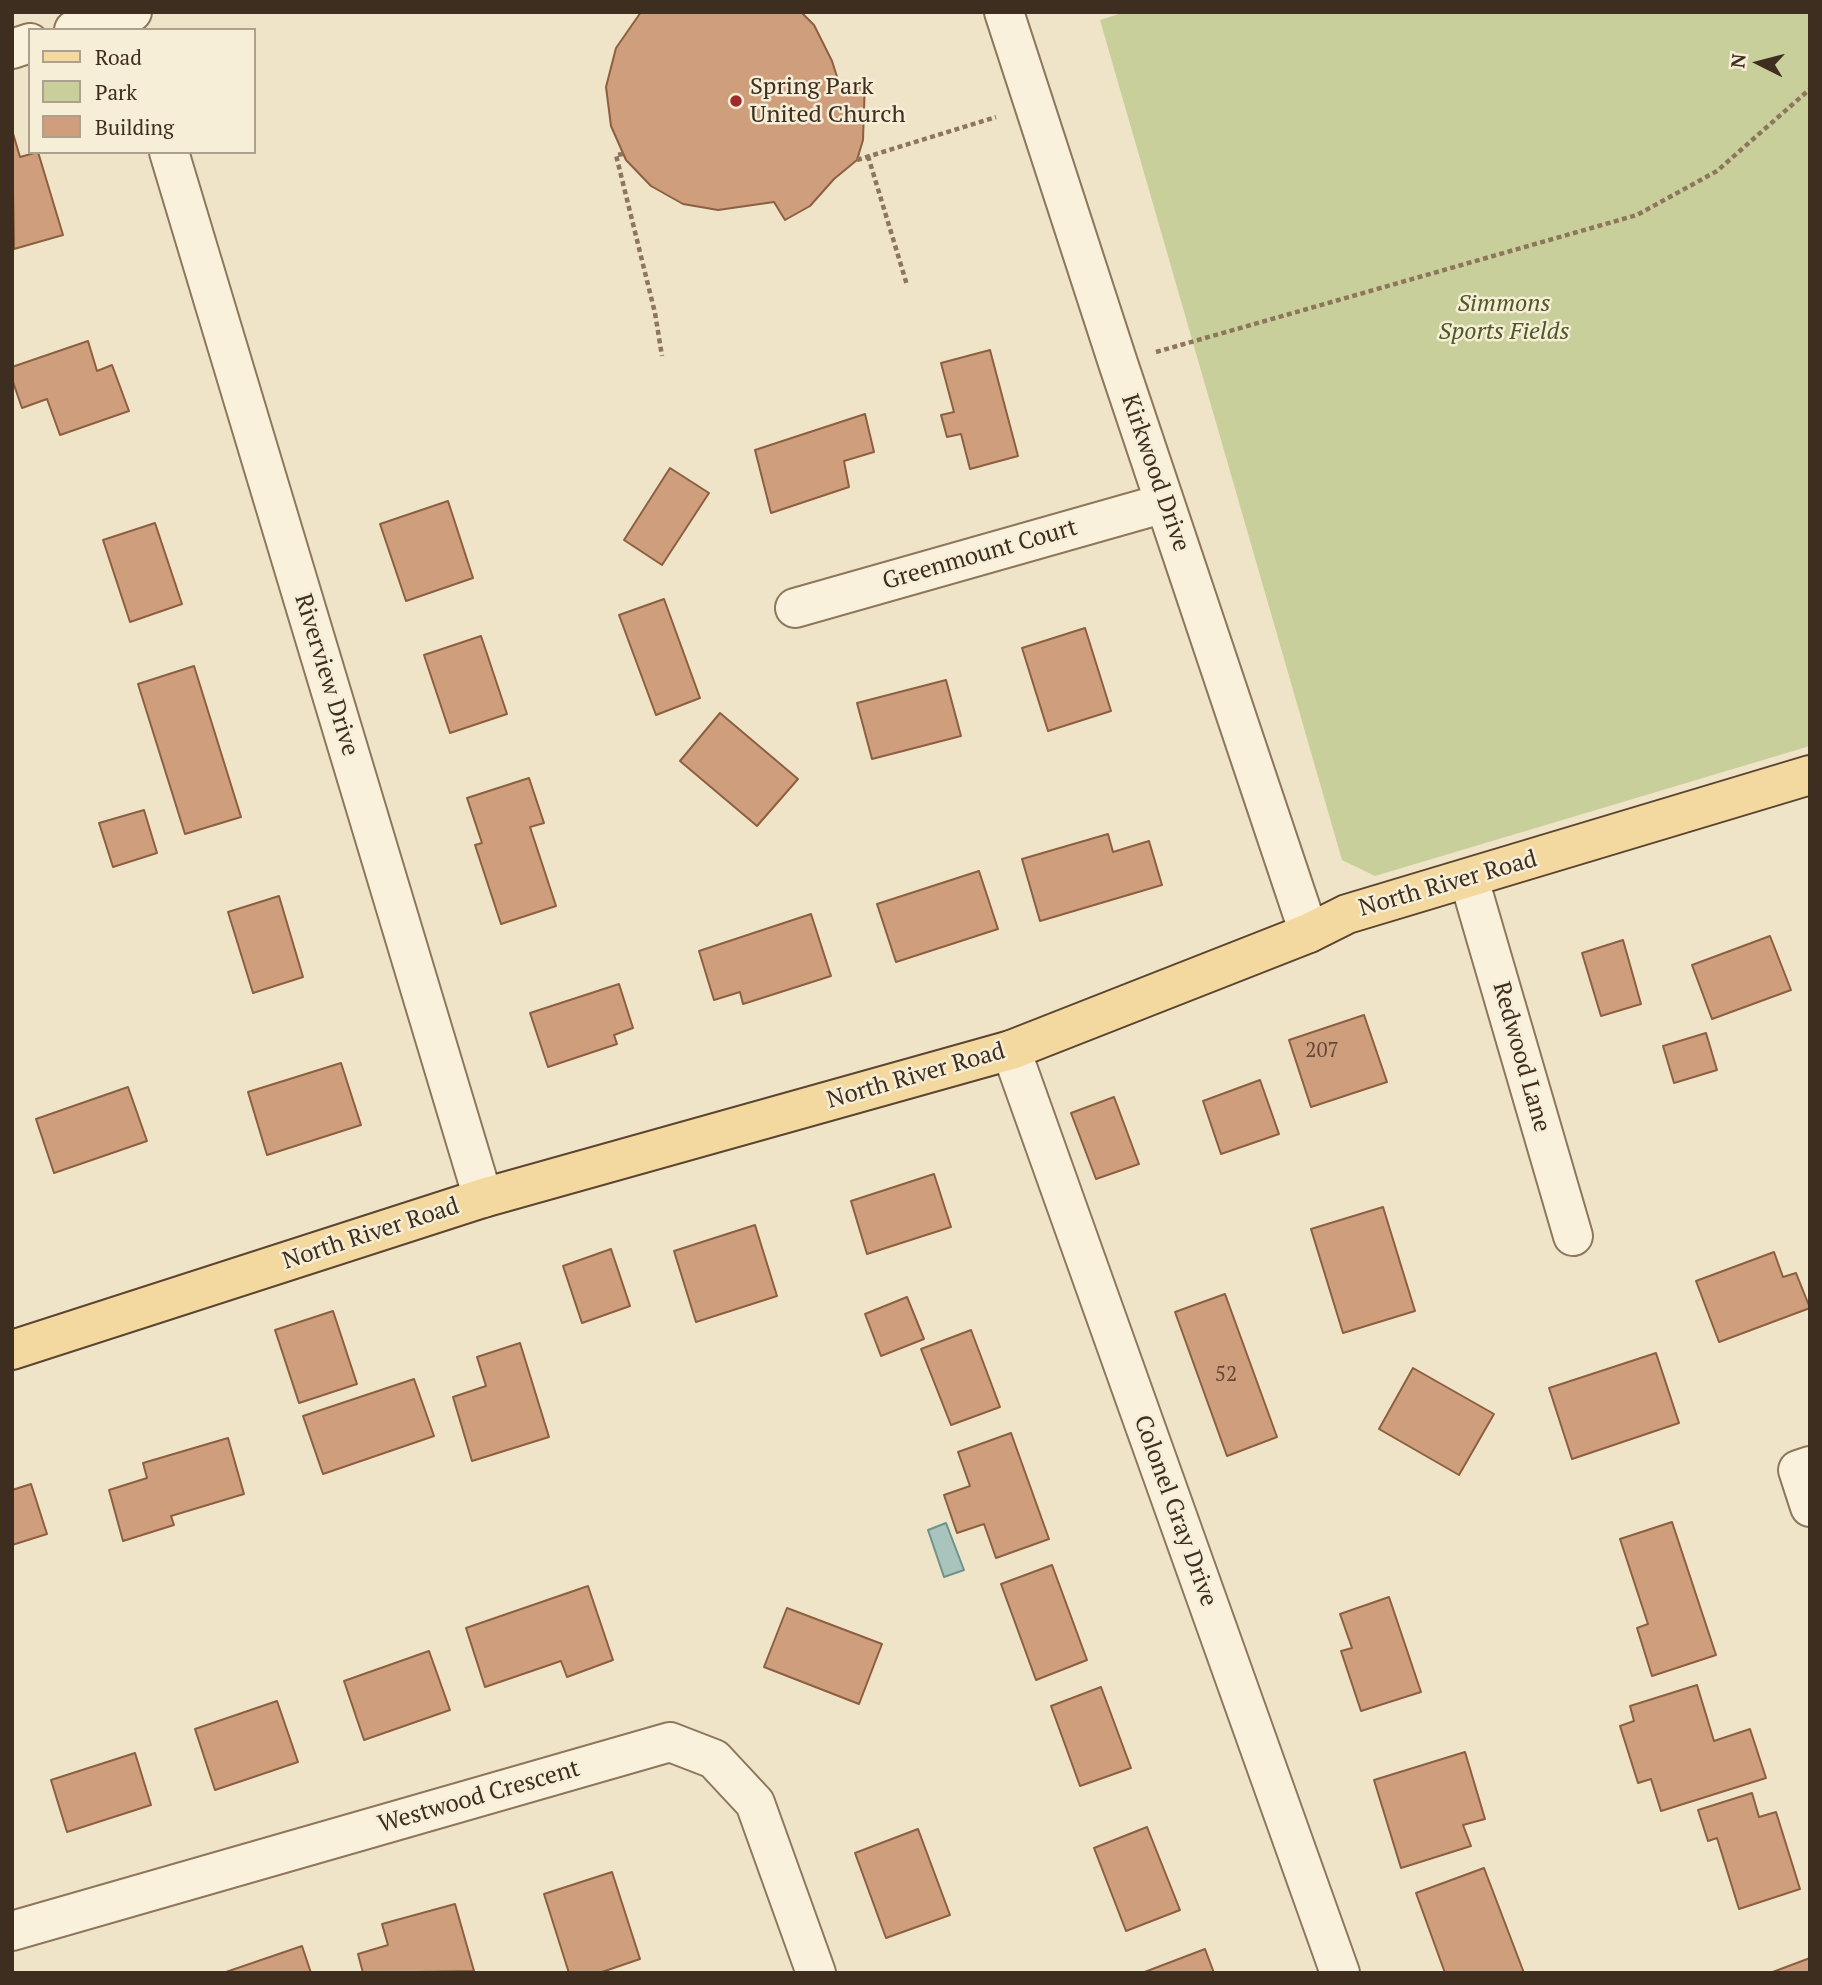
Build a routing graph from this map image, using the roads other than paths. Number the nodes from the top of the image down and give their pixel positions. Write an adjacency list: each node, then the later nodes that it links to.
1 (1004, 12): 5 (street, Kirkwood Drive)
2 (130, 19): 3 (street)
3 (84, 28)
4 (170, 154): 11 (street, Riverview Drive)
5 (1165, 503): 6 (street, Greenmount Court); 9 (street, Kirkwood Drive)
6 (795, 608)
7 (1810, 775): 8 (main road, North River Road)
8 (1469, 879): 9 (main road, North River Road); 12 (street, Redwood Lane)
9 (1309, 933): 10 (main road, North River Road)
10 (1011, 1050): 11 (main road, North River Road); 18 (street, Colonel Gray Drive)
11 (483, 1198): 13 (main road, North River Road)
12 (1573, 1236)
13 (12, 1350)
14 (1810, 1466): 15 (street)
15 (1810, 1507)
16 (12, 1931): 17 (street, Westwood Crescent)
17 (816, 1973)
18 (1340, 1973)

